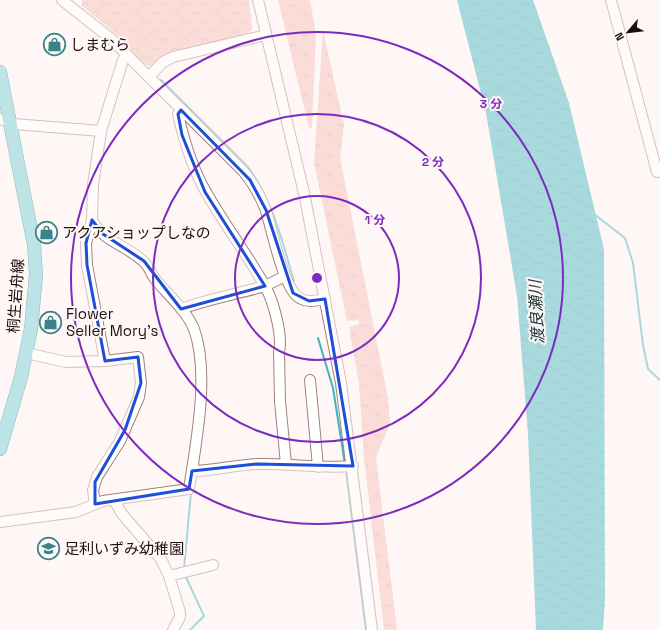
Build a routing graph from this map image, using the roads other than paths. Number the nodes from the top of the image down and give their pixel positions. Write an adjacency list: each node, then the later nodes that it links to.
1 (62, 0): 5 (street)
2 (258, 0): 4 (street)
3 (611, 0): 11 (street)
4 (266, 34): 7 (street); 15 (street)
5 (128, 55): 7 (street); 10 (street)
6 (0, 72): 9 (main road, 桐生岩舟線)
7 (149, 77): 8 (street)
8 (180, 110): 13 (street); 14 (street)
9 (4, 120): 10 (street); 17 (main road, 桐生岩舟線)
10 (101, 131): 12 (street)
11 (657, 172)
12 (92, 220): 16 (street); 18 (street)
13 (285, 276): 14 (street); 15 (street)
14 (265, 286): 16 (street); 21 (street)
15 (325, 299): 22 (street)
16 (181, 309): 24 (street)
17 (26, 353): 18 (street); 20 (main road, 桐生岩舟線)
18 (105, 361): 26 (street)
19 (310, 380): 23 (street)
20 (0, 449)
21 (286, 464): 23 (street); 24 (street)
22 (353, 466): 23 (street); 31 (street)
23 (318, 467)
24 (192, 471): 25 (street)
25 (114, 500): 26 (street); 29 (street)
26 (95, 504): 27 (street)
27 (0, 522)
28 (213, 565): 29 (street)
29 (169, 576): 30 (street)
30 (173, 630)
31 (372, 630)

